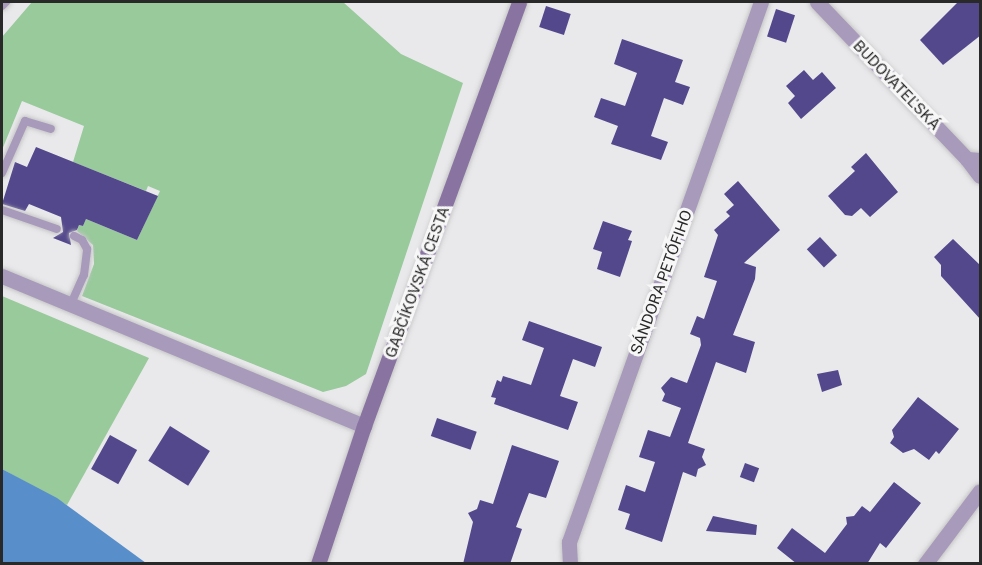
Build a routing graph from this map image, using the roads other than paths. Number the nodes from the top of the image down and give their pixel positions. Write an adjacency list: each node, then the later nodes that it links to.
1 (6, 2): 5 (lane)
2 (519, 2): 15 (main road, GABČÍKOVSKÁ CESTA)
3 (761, 2): 18 (street, SÁNDORA PETŐFIHO)
4 (817, 2): 7 (street, BUDOVATEĽSKÁ)
5 (2, 6)
6 (51, 129): 8 (lane)
7 (974, 160): 9 (street)
8 (2, 174)
9 (981, 176)
10 (2, 210): 11 (lane)
11 (57, 229)
12 (74, 236): 14 (lane)
13 (2, 276): 14 (street)
14 (70, 306): 15 (street)
15 (364, 426): 17 (main road, GABČÍKOVSKÁ CESTA)
16 (981, 491): 19 (street)
17 (318, 564)
18 (570, 564)
19 (925, 564)

